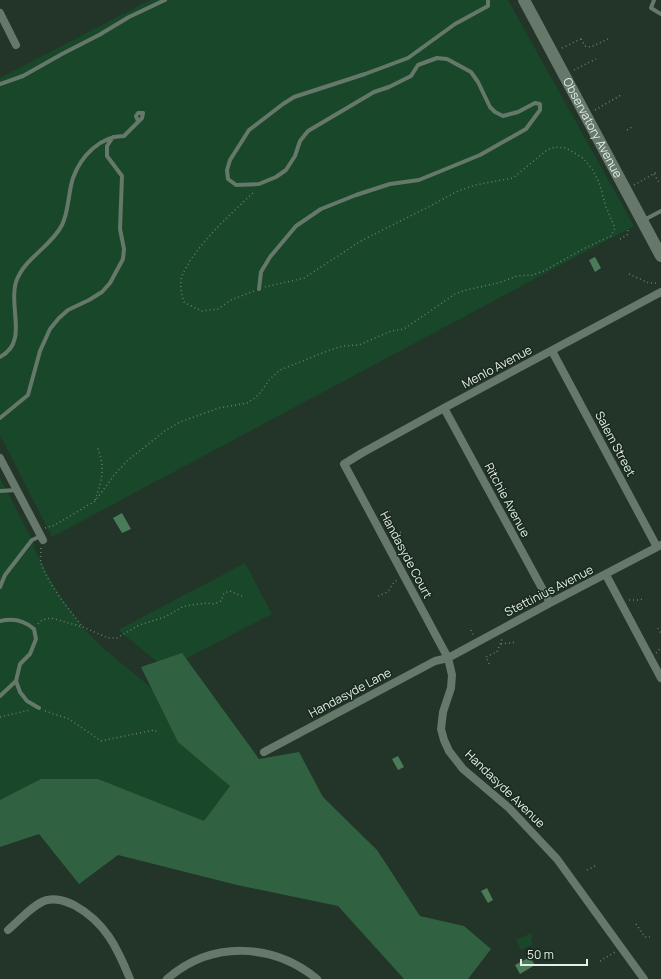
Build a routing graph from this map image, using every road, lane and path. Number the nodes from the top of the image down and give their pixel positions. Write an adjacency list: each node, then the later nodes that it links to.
1 (165, 0): 12 (lane)
2 (488, 0): 21 (lane)
3 (524, 0): 14 (street, Observatory Avenue)
4 (654, 0): 6 (lane)
5 (0, 13): 8 (street)
6 (661, 14)
7 (608, 39): 9 (path)
8 (16, 45)
9 (562, 48)
10 (596, 59): 11 (path)
11 (574, 70)
12 (0, 84)
13 (621, 95): 14 (path)
14 (586, 115): 23 (street, Observatory Avenue)
15 (138, 121): 18 (lane)
16 (632, 127): 17 (path)
17 (628, 130)
18 (113, 137): 34 (lane); 36 (lane)
19 (657, 172): 20 (path)
20 (654, 174): 22 (path); 23 (path)
21 (266, 181): 31 (path); 31 (lane)
22 (660, 184)
23 (625, 189): 25 (street, Observatory Avenue)
24 (661, 211): 25 (lane)
25 (642, 221): 28 (street, Observatory Avenue)
26 (628, 230): 27 (path)
27 (620, 240)
28 (661, 256)
29 (629, 274): 30 (path)
30 (661, 283)
31 (259, 289): 42 (path)
32 (661, 292): 33 (street, Menlo Avenue)
33 (552, 351): 35 (street, Menlo Avenue); 48 (street, Salem Street)
34 (0, 357)
35 (444, 408): 39 (street, Menlo Avenue); 56 (street, Ritchie Avenue)
36 (0, 418)
37 (96, 446): 42 (path)
38 (0, 458): 40 (street)
39 (344, 464): 44 (street, Handasyde Court)
40 (17, 490): 41 (lane); 46 (street)
41 (0, 491)
42 (95, 502): 46 (path)
43 (392, 510): 44 (path)
44 (374, 520): 47 (street, Handasyde Court)
45 (404, 532): 47 (path)
46 (42, 538): 51 (lane); 59 (path)
47 (385, 540): 65 (street, Handasyde Court)
48 (659, 546): 49 (street, Stettinius Avenue)
49 (606, 575): 55 (street); 56 (street, Stettinius Avenue)
50 (398, 580): 52 (path)
51 (0, 587)
52 (378, 596)
53 (244, 597): 59 (path)
54 (644, 598): 55 (path)
55 (620, 602): 67 (street)
56 (550, 603): 58 (street, Stettinius Avenue)
57 (0, 621): 61 (lane)
58 (509, 625): 64 (path); 65 (street, Stettinius Avenue)
59 (83, 627): 61 (path)
60 (658, 628): 62 (path)
61 (34, 629): 68 (lane)
62 (661, 634)
63 (516, 642): 64 (path)
64 (500, 644): 66 (path)
65 (448, 658): 73 (street, Handasyde Lane); 79 (street, Handasyde Avenue)
66 (489, 664)
67 (661, 678)
68 (16, 681): 69 (lane); 70 (lane)
69 (0, 696)
70 (39, 708): 71 (path); 72 (path)
71 (0, 717)
72 (159, 733)
73 (264, 752)
74 (597, 865): 75 (path)
75 (587, 870)
76 (636, 924): 78 (path)
77 (8, 930): 81 (street)
78 (650, 937)
79 (621, 948): 80 (path); 84 (street, Handasyde Avenue)
80 (600, 961)
81 (130, 979)
82 (167, 979): 83 (street)
83 (318, 979)
84 (644, 979)

